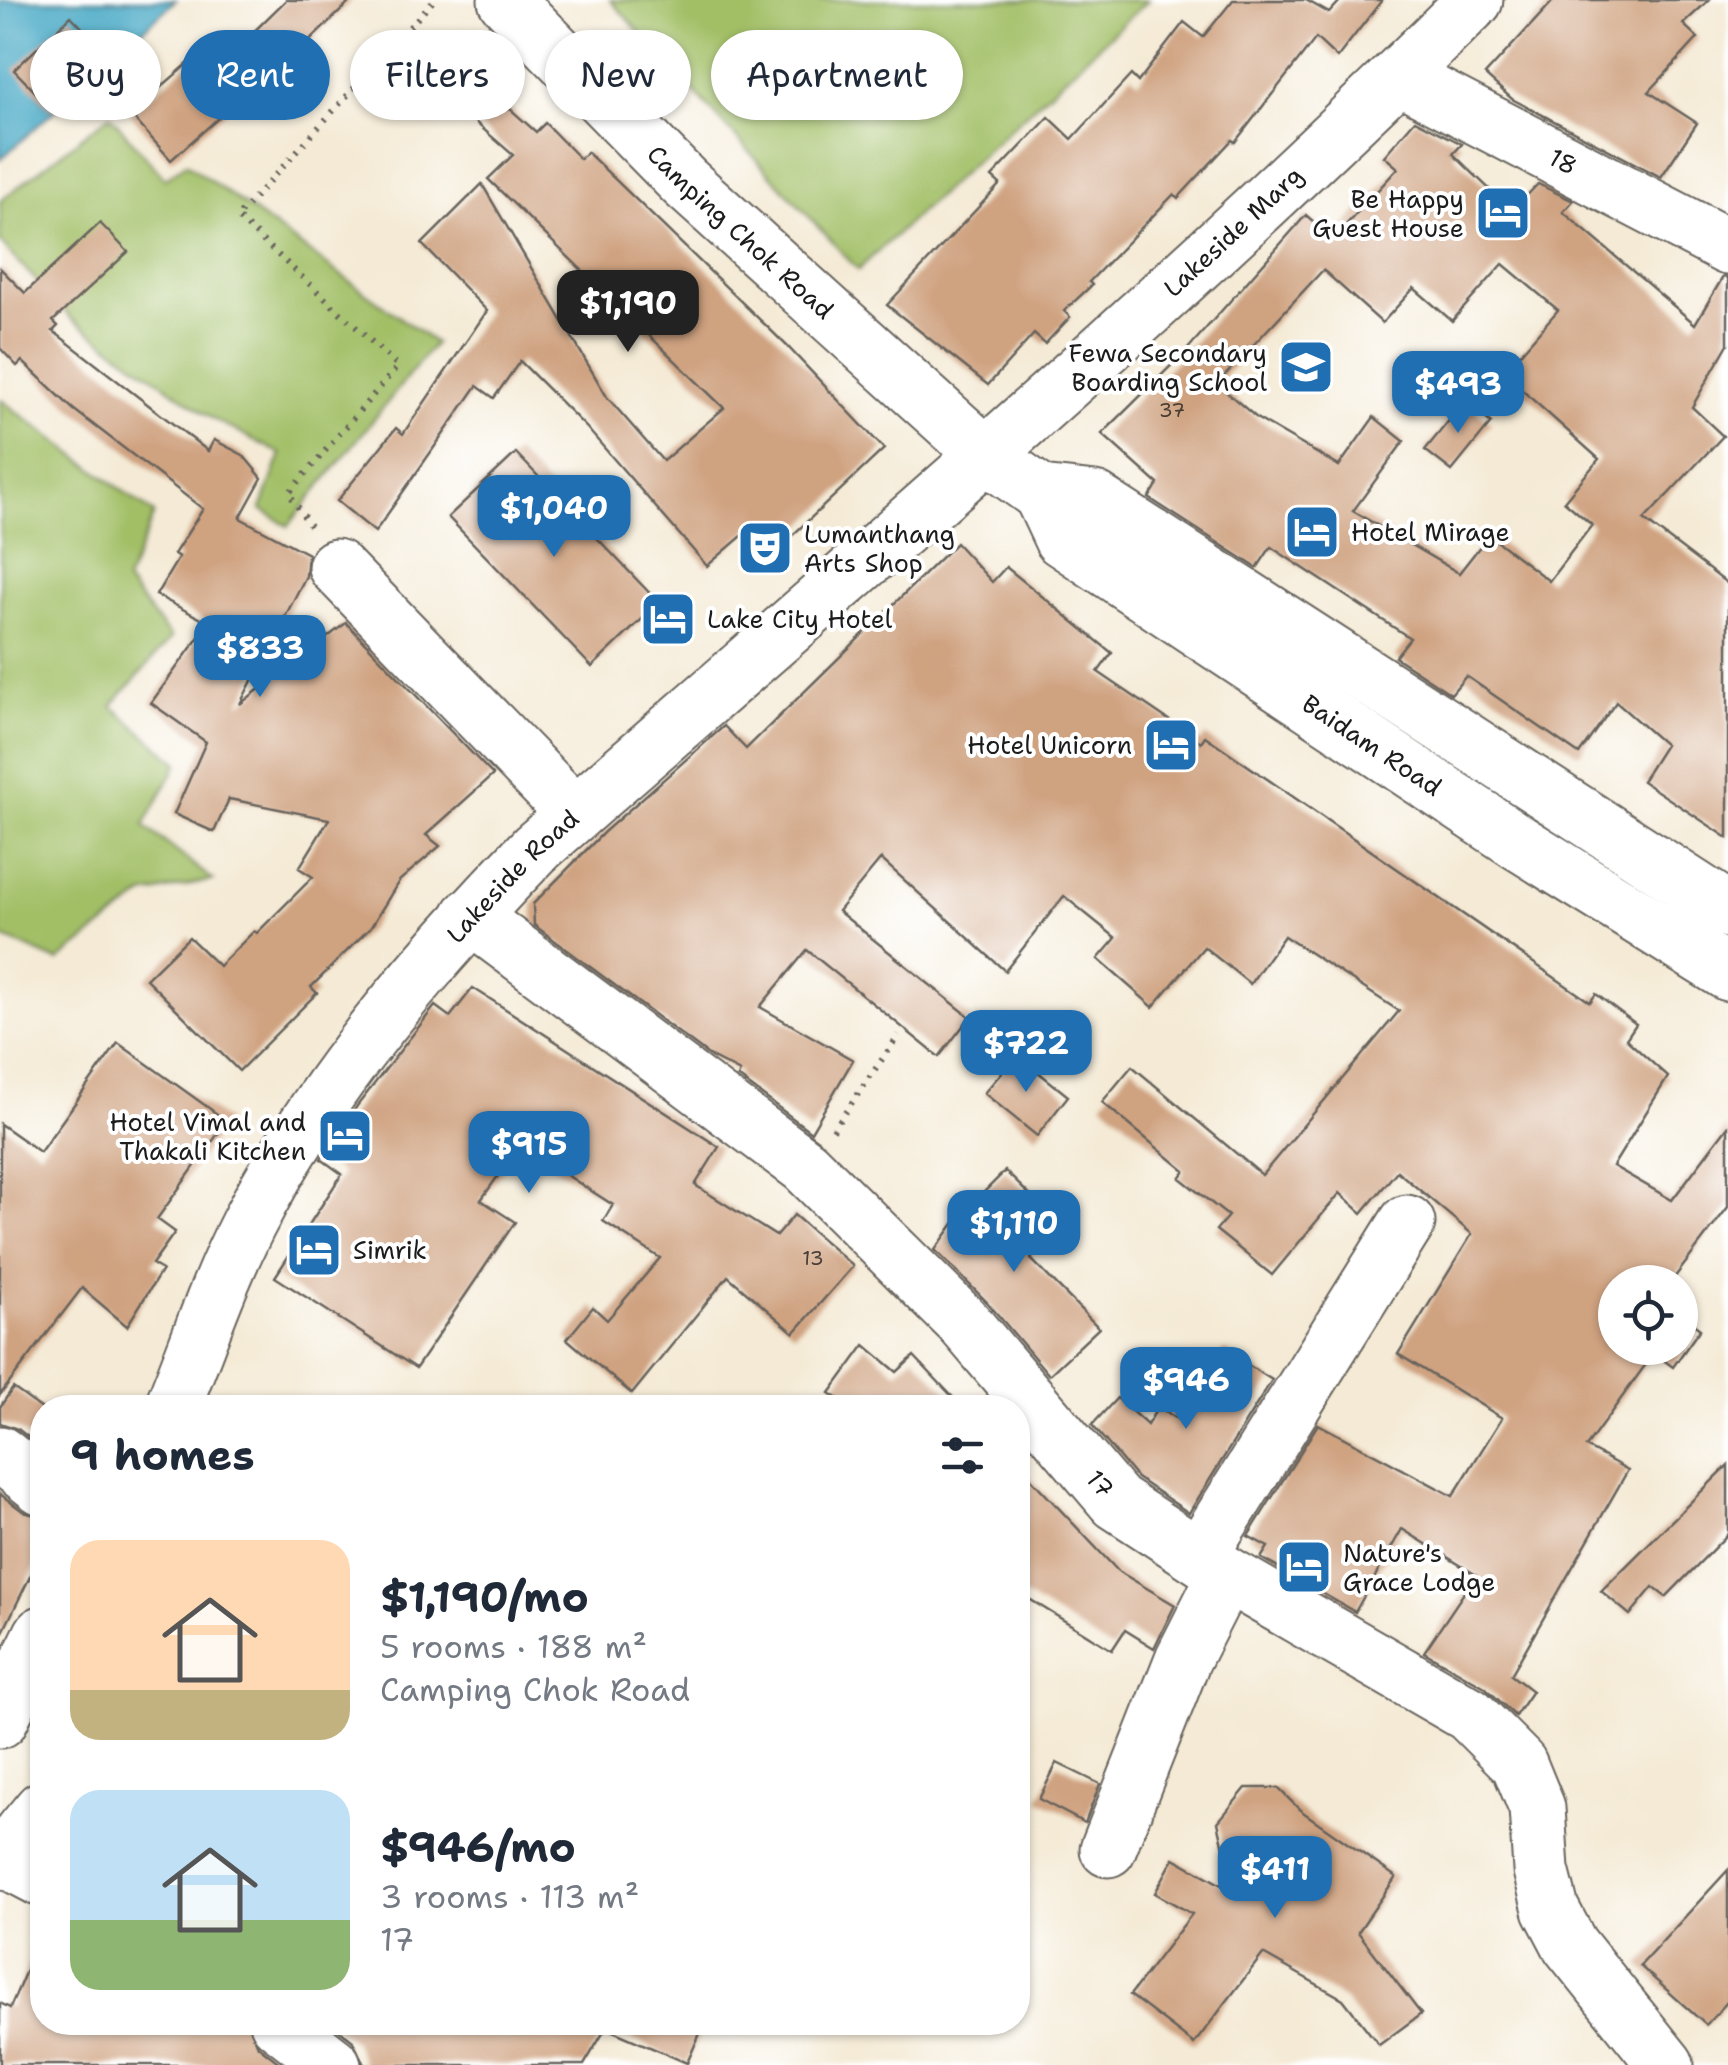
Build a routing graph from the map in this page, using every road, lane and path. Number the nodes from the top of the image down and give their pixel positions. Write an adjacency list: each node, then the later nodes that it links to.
1 (434, 0): 8 (path)
2 (506, 0): 6 (street, Camping Chok Road)
3 (1476, 0): 4 (street, Lakeside Marg)
4 (1399, 76): 5 (street, 18 / 18); 6 (street, Lakeside Marg)
5 (1728, 247)
6 (986, 455): 7 (street, Baidam Road); 9 (street, Lakeside Road)
7 (1041, 494): 10 (street, Baidam Road); 12 (street, Baidam Road)
8 (336, 567): 9 (street)
9 (575, 814): 11 (street, Lakeside Road)
10 (1728, 910)
11 (470, 916): 14 (street, 17 / 17); 16 (street, Lakeside Road)
12 (1728, 973)
13 (899, 1035): 14 (path)
14 (805, 1166): 17 (street, 17 / 17)
15 (1408, 1223): 21 (street)
16 (177, 1395)
17 (1025, 1395)
18 (1030, 1401): 21 (street, 17 / 17)
19 (0, 1454): 20 (street)
20 (30, 1477)
21 (1212, 1565): 25 (street); 30 (street, 17 / 17)
22 (30, 1659): 23 (street)
23 (0, 1720)
24 (30, 1822): 26 (street)
25 (1108, 1849)
26 (0, 1856): 27 (street)
27 (30, 1872)
28 (294, 2035): 29 (street)
29 (332, 2065)
30 (1666, 2065)

